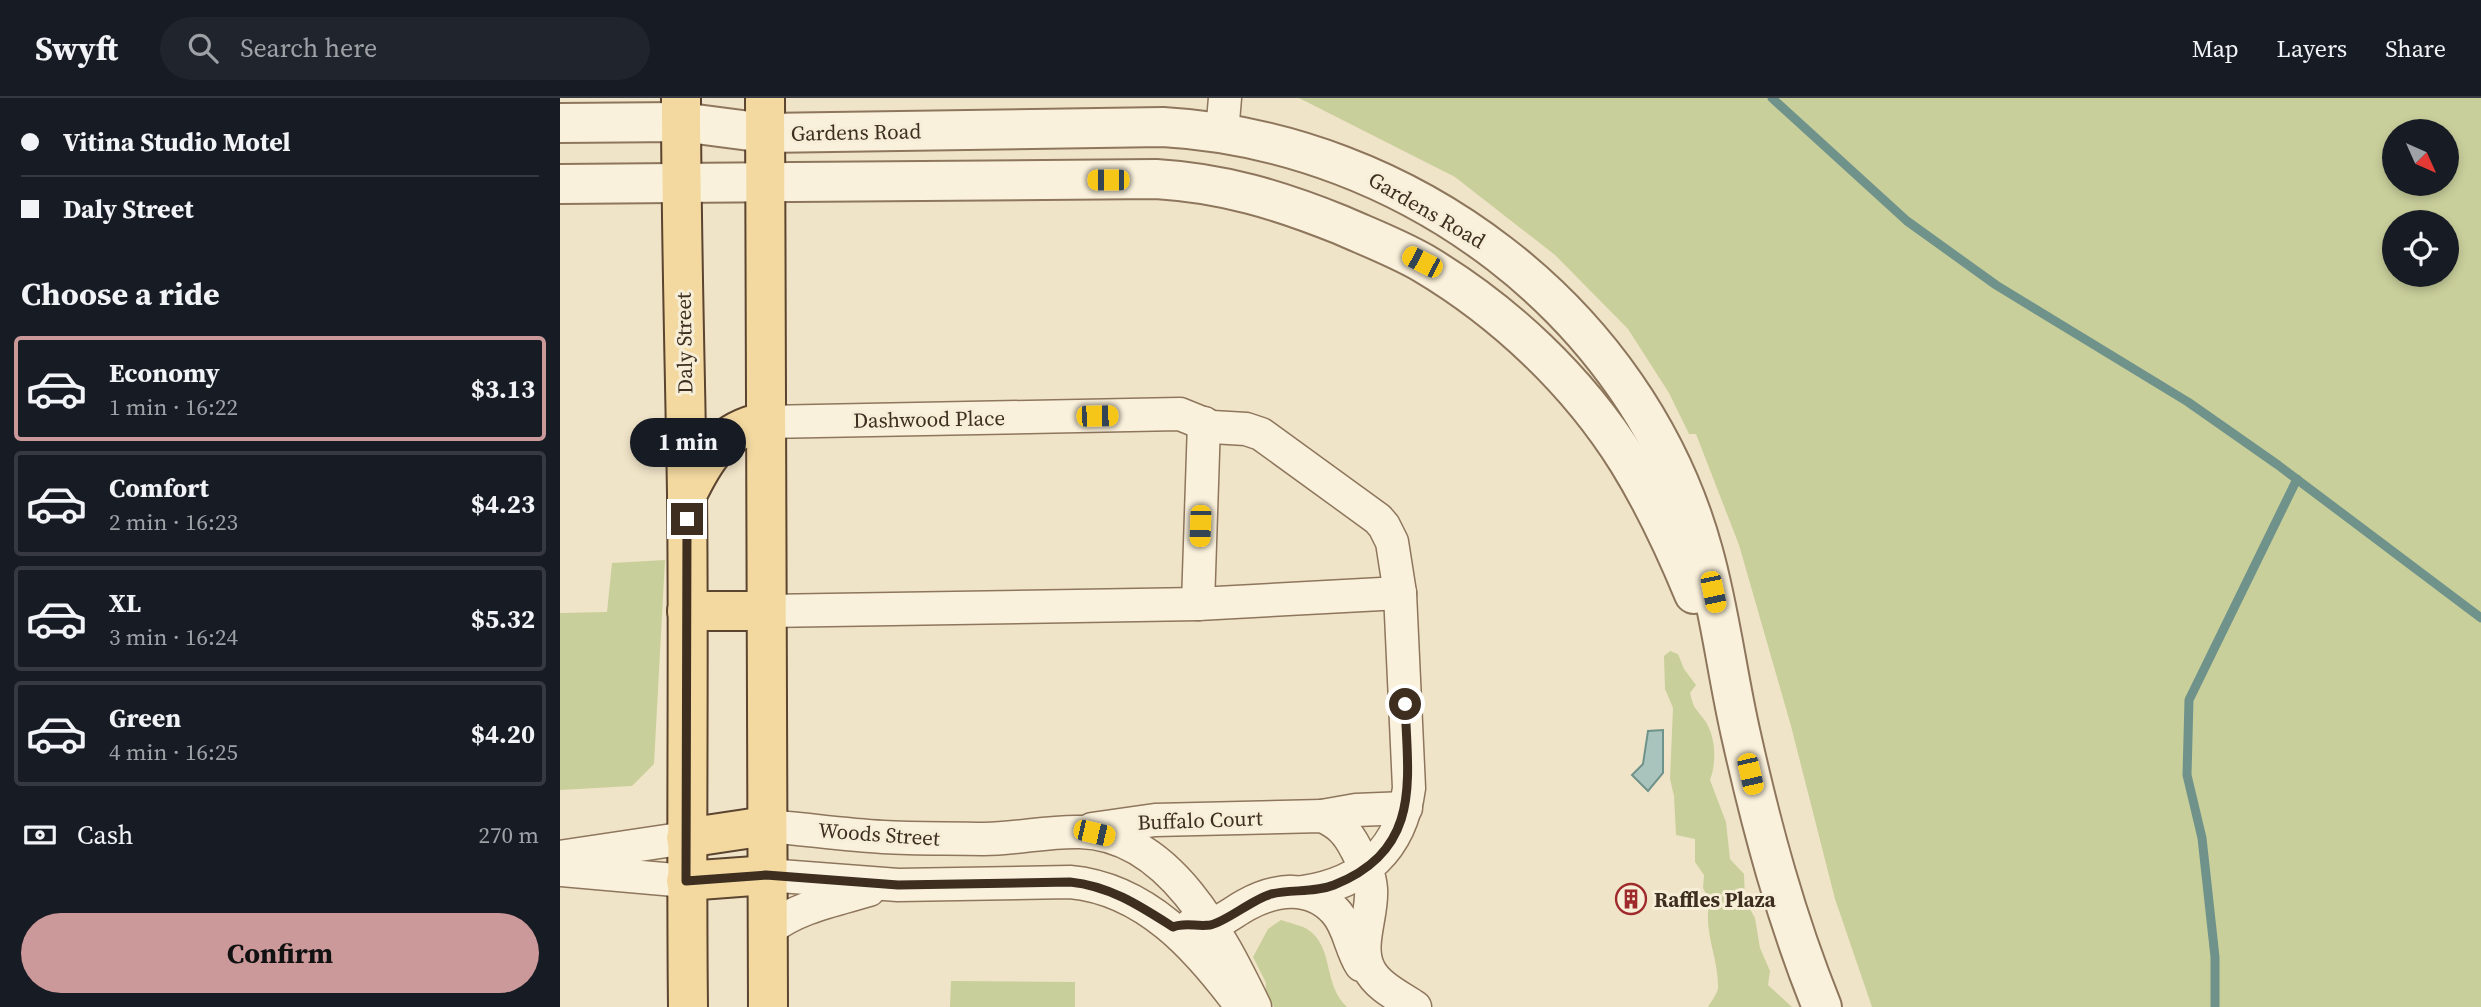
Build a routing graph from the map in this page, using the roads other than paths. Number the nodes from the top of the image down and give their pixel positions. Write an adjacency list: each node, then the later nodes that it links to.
1 (681, 110): 2 (street, Gardens Road); 4 (street, Gardens Road); 9 (main road, Daly Street)
2 (765, 116): 5 (street, Gardens Road); 7 (main road)
3 (1224, 116): 5 (street, Gardens Road); 10 (street); 18 (street, Gardens Road)
4 (560, 123)
5 (1036, 129): 6 (street)
6 (1037, 180): 7 (street, Gardens Road); 10 (street, Gardens Road)
7 (765, 183): 9 (street, Gardens Road); 11 (main road)
8 (560, 184): 9 (street, Gardens Road)
9 (680, 184): 13 (main road, Daly Street)
10 (1217, 185): 18 (street, Gardens Road)
11 (765, 422): 12 (street, Dashwood Place); 13 (main road, Dashwood Place); 17 (main road)
12 (1204, 423): 14 (street, Dashwood Place); 15 (street)
13 (687, 495): 16 (main road, Daly Street)
14 (1400, 593): 15 (street); 19 (street, Dashwood Place)
15 (1198, 604): 17 (street)
16 (687, 611): 17 (main road); 23 (main road, Daly Street)
17 (766, 611): 21 (main road)
18 (1740, 732): 44 (street, Gardens Road)
19 (1406, 808): 20 (street, Buffalo Court); 27 (street)
20 (1322, 816): 22 (street, Buffalo Court); 27 (street)
21 (766, 826): 23 (main road); 24 (street, Woods Street); 29 (main road)
22 (1079, 832): 24 (street, Woods Street); 25 (street, Woods Street)
23 (686, 838): 26 (street); 30 (main road, Daly Street)
24 (991, 839): 31 (street)
25 (1135, 847): 33 (street); 35 (street, Woods Street)
26 (560, 858)
27 (1366, 867): 34 (street); 38 (street)
28 (560, 869): 30 (street)
29 (766, 875): 30 (main road); 32 (street); 37 (main road)
30 (686, 881): 39 (main road, Daly Street)
31 (992, 884): 32 (street); 33 (street)
32 (898, 885): 37 (street)
33 (1113, 891): 36 (street)
34 (1303, 891): 35 (street); 38 (street)
35 (1211, 925): 36 (street); 42 (street, Woods Street)
36 (1173, 927): 41 (street)
37 (768, 930): 40 (main road)
38 (1376, 976): 43 (street)
39 (688, 1007)
40 (768, 1007)
41 (1241, 1007)
42 (1255, 1007)
43 (1415, 1007)
44 (1822, 1007)

